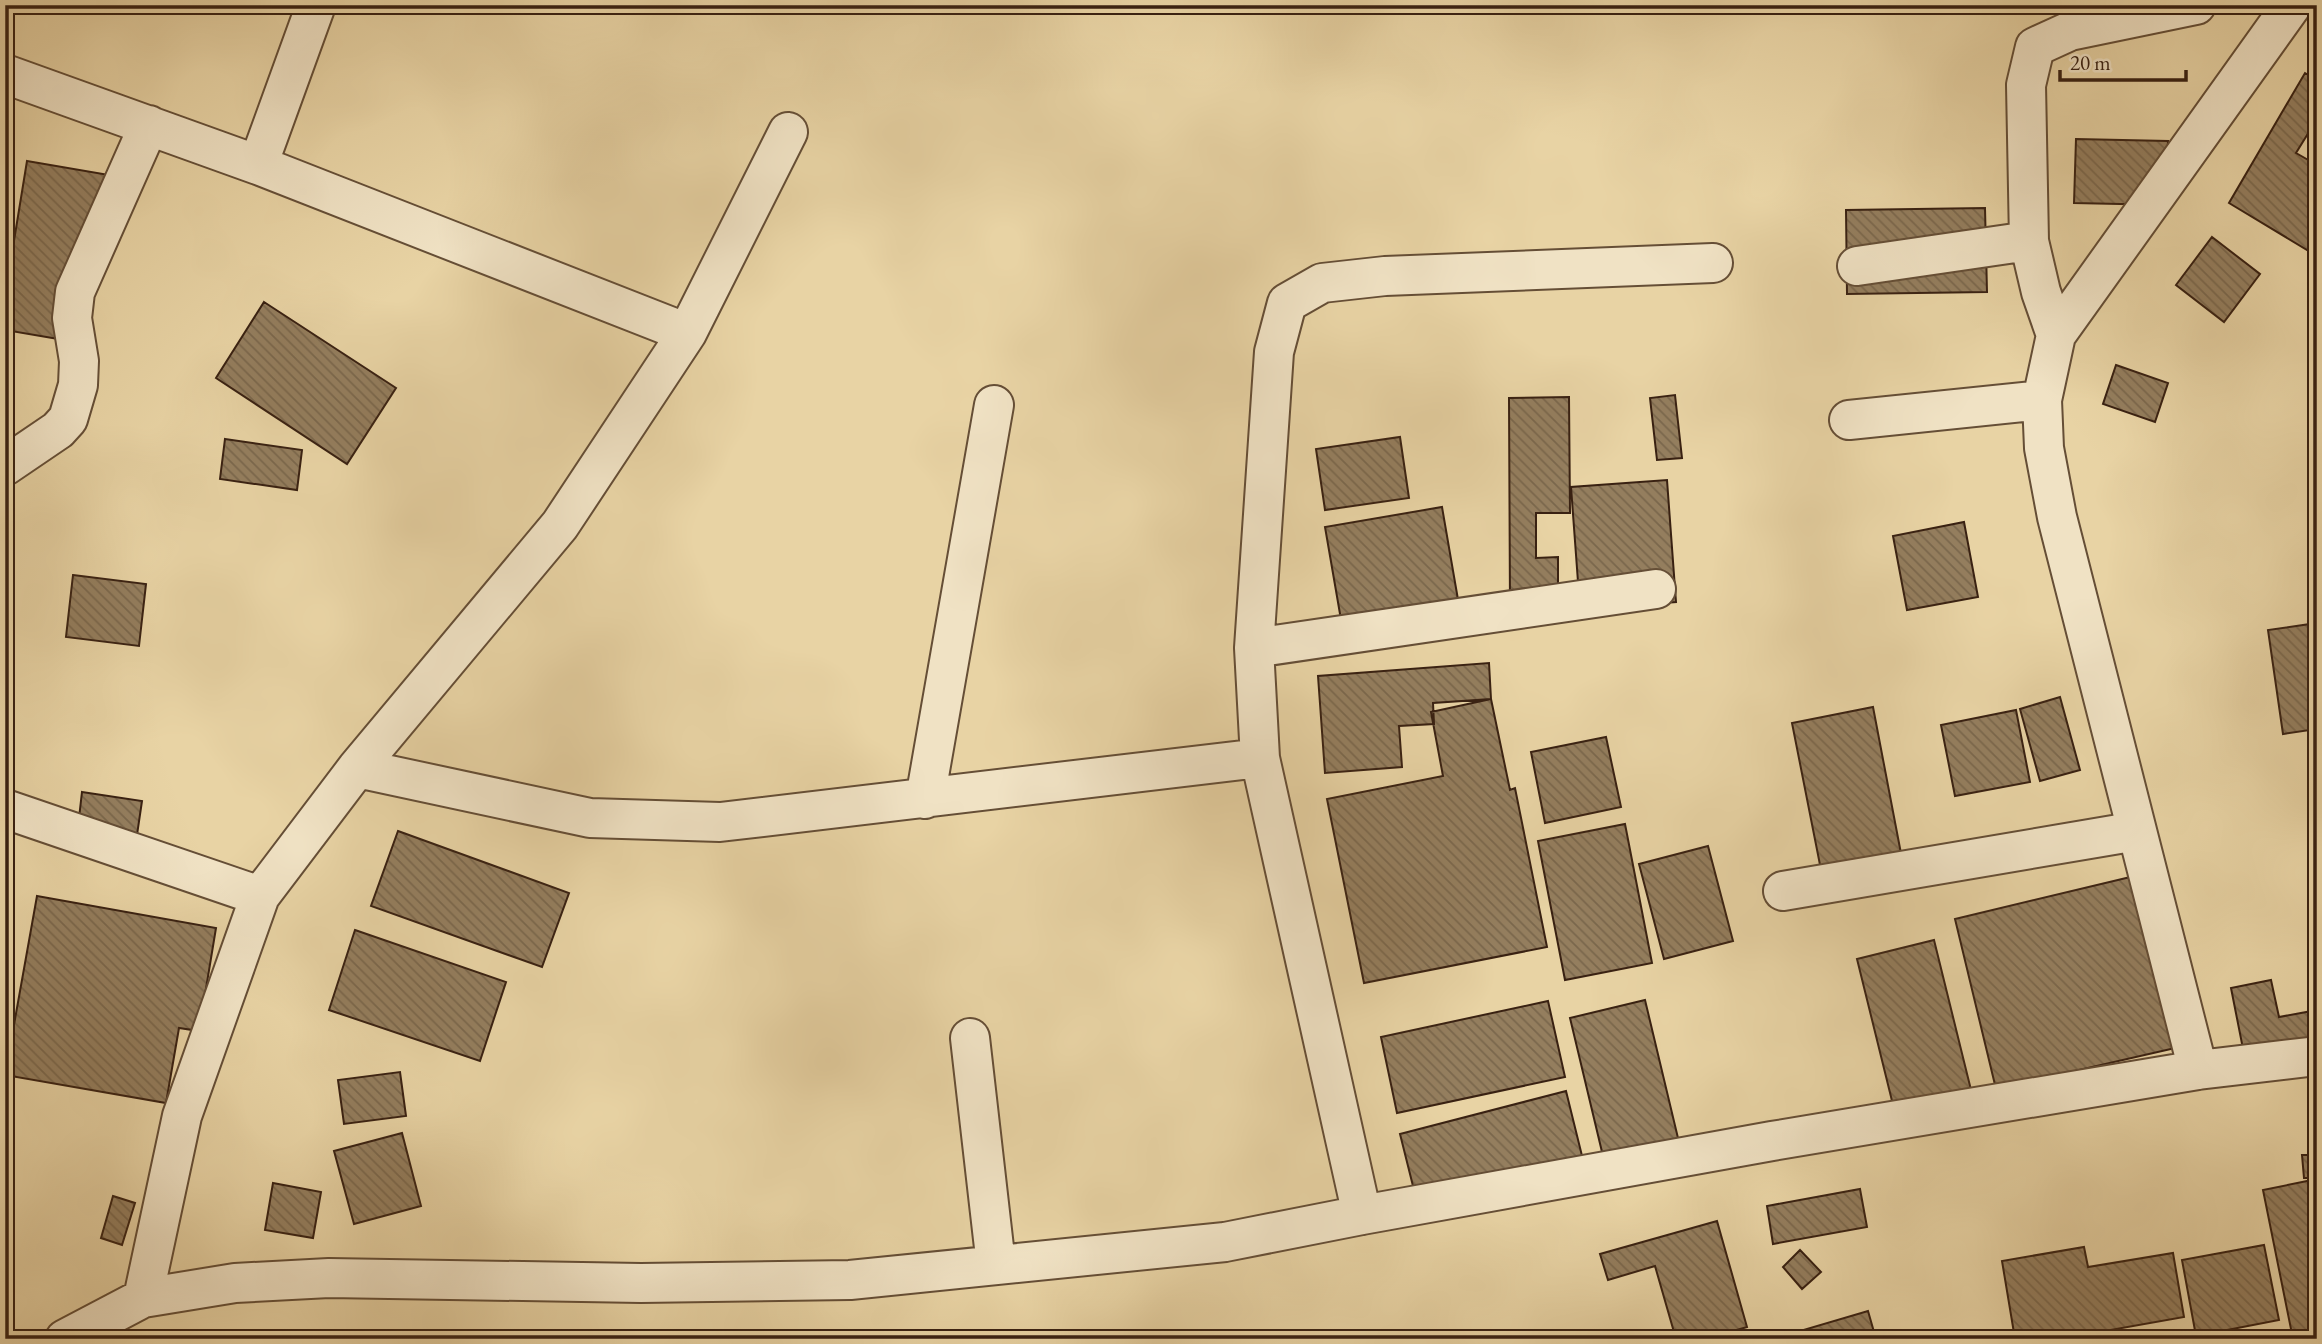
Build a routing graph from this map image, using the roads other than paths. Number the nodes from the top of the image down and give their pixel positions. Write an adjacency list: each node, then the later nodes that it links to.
1 (316, 5): 7 (street)
2 (2196, 5): 8 (street)
3 (2292, 5): 12 (street)
4 (5, 74): 5 (street)
5 (149, 125): 7 (street); 16 (street)
6 (788, 132): 11 (street)
7 (258, 164): 11 (street)
8 (2029, 241): 10 (street); 12 (street)
9 (1713, 263): 18 (street)
10 (1857, 265)
11 (687, 333): 20 (street)
12 (2056, 335): 13 (street)
13 (2042, 400): 15 (street); 23 (street)
14 (994, 405): 21 (street)
15 (1849, 420)
16 (5, 466)
17 (1656, 589): 18 (street)
18 (1254, 648): 19 (street)
19 (1260, 758): 21 (street); 29 (street)
20 (357, 768): 21 (street); 25 (street)
21 (925, 799)
22 (5, 809): 25 (street)
23 (2137, 831): 24 (street); 28 (street)
24 (1783, 891)
25 (260, 896): 31 (street)
26 (970, 1038): 30 (street)
27 (2317, 1056): 28 (street)
28 (2198, 1070): 29 (street)
29 (1362, 1214): 30 (street)
30 (996, 1265): 31 (street)
31 (143, 1298): 32 (street)
32 (65, 1339)

